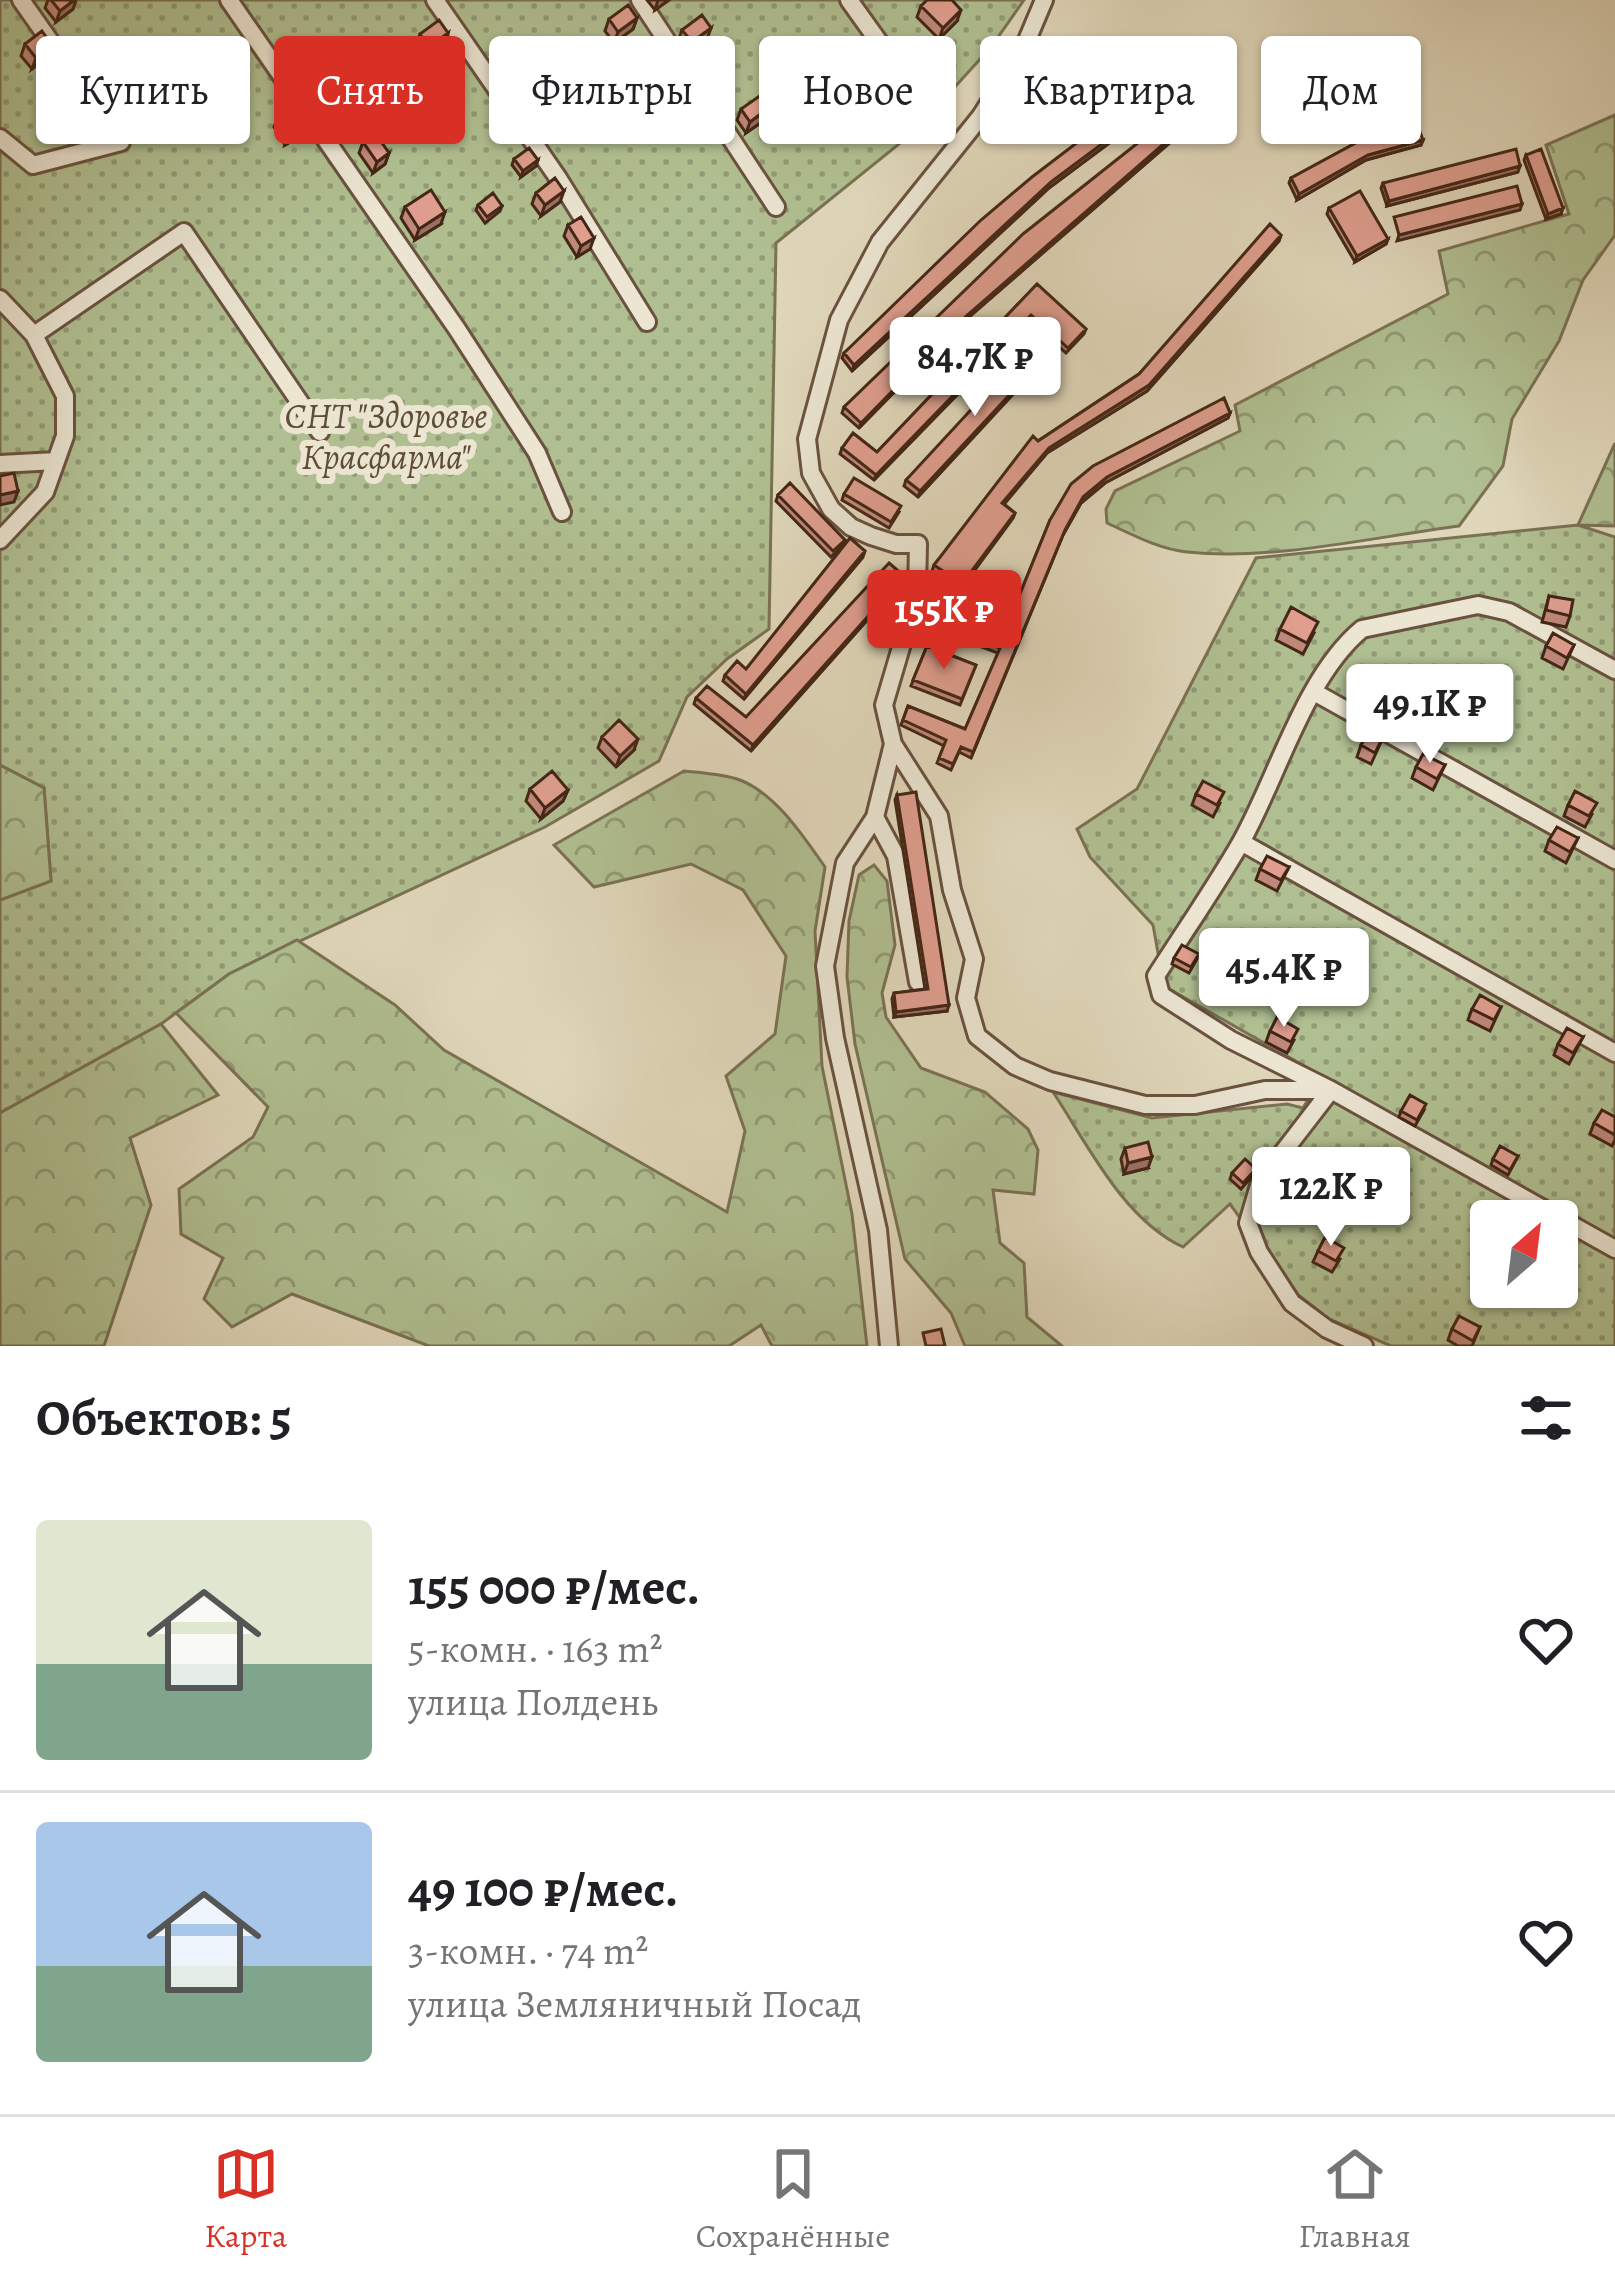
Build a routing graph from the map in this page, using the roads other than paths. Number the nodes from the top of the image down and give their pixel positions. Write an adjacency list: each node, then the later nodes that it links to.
1 (21, 0): 8 (street)
2 (229, 0): 16 (street)
3 (436, 0): 11 (street)
4 (640, 0): 9 (street)
5 (849, 0): 7 (street)
6 (1044, 0): 20 (street)
7 (875, 36)
8 (0, 138)
9 (776, 207)
10 (0, 299): 12 (street)
11 (647, 322)
12 (34, 335): 13 (street); 14 (street)
13 (320, 433)
14 (56, 461): 15 (street); 17 (street)
15 (0, 464)
16 (562, 512)
17 (0, 540)
18 (1615, 670): 19 (street)
19 (1314, 692): 22 (street); 23 (street)
20 (893, 744): 21 (street); 26 (street)
21 (875, 818): 24 (street); 28 (street)
22 (1240, 842): 25 (street); 26 (street)
23 (1615, 860)
24 (918, 982)
25 (1615, 1053)
26 (1330, 1090): 27 (street); 29 (street)
27 (1615, 1249)
28 (889, 1346)
29 (1364, 1346)

